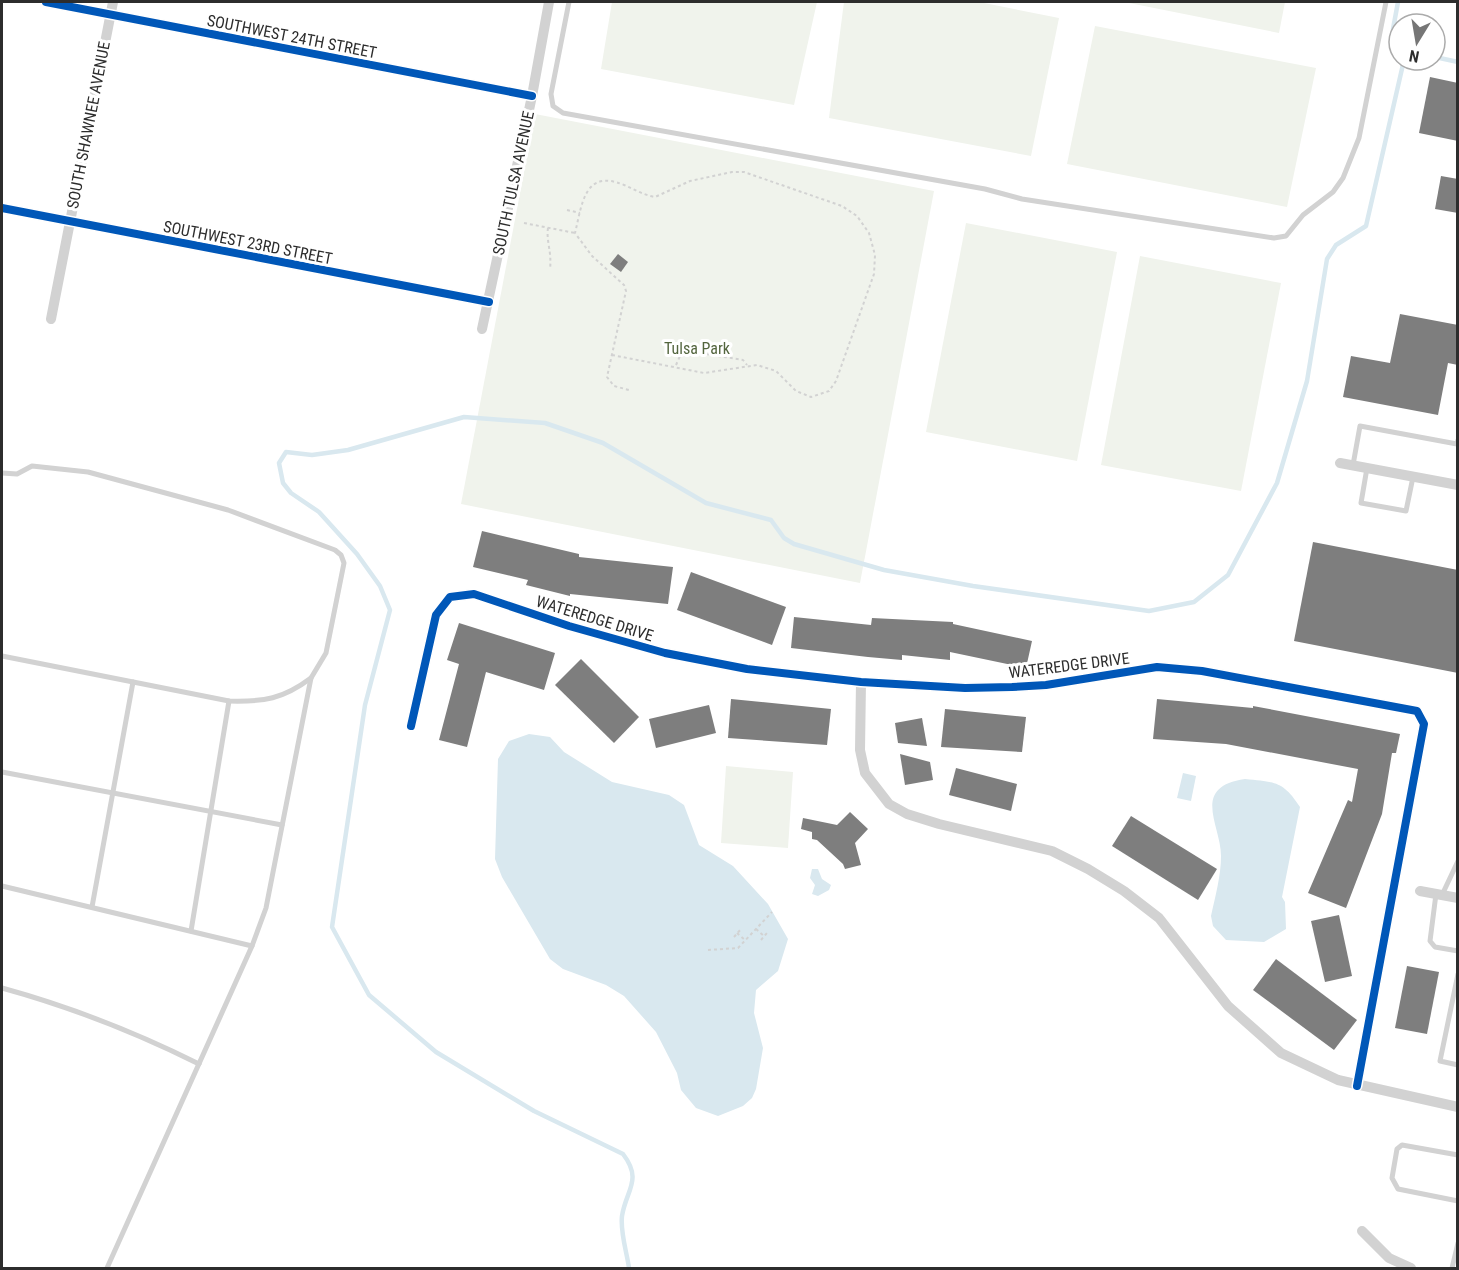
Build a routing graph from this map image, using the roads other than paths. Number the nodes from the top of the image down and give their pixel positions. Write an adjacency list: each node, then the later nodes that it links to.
1 (46, 2): 6 (street, SOUTHWEST 24TH STREET)
2 (113, 2): 6 (street, SOUTH SHAWNEE AVENUE)
3 (549, 2): 7 (street, SOUTH TULSA AVENUE)
4 (569, 2): 5 (lane)
5 (1386, 2)
6 (110, 14): 7 (street, SOUTHWEST 24TH STREET); 9 (street, SOUTH SHAWNEE AVENUE)
7 (532, 96): 10 (street, SOUTH TULSA AVENUE)
8 (2, 208): 9 (street, SOUTHWEST 23RD STREET)
9 (68, 222): 10 (street, SOUTHWEST 23RD STREET); 11 (street, SOUTH SHAWNEE AVENUE)
10 (489, 302): 12 (street, SOUTH TULSA AVENUE)
11 (51, 319)
12 (482, 329)
13 (1458, 440): 15 (lane)
14 (1340, 463): 15 (street)
15 (1353, 465): 16 (street)
16 (1367, 468): 18 (street); 18 (lane)
17 (2, 473): 21 (lane)
18 (1413, 477): 19 (street)
19 (1458, 485)
20 (2, 656): 22 (lane)
21 (311, 678): 24 (lane); 29 (lane)
22 (133, 682): 24 (lane); 27 (lane)
23 (861, 682): 25 (street, WATEREDGE DRIVE); 43 (street); 43 (street, WATEREDGE DRIVE)
24 (229, 701): 28 (lane)
25 (411, 726)
26 (2, 772): 27 (lane)
27 (112, 793): 28 (lane); 35 (lane)
28 (211, 812): 29 (lane); 36 (lane)
29 (282, 825): 37 (lane)
30 (1458, 861): 33 (lane)
31 (2, 886): 35 (lane)
32 (1420, 891): 33 (street)
33 (1439, 894): 34 (street); 38 (lane)
34 (1458, 898)
35 (92, 907): 36 (lane)
36 (191, 931): 37 (lane)
37 (252, 946): 41 (lane)
38 (1458, 951)
39 (1458, 974): 42 (lane)
40 (2, 988): 41 (lane)
41 (199, 1064): 49 (lane)
42 (1458, 1065)
43 (1358, 1086): 44 (street)
44 (1458, 1107)
45 (1458, 1155): 46 (lane)
46 (1458, 1201)
47 (1362, 1231): 50 (street)
48 (1458, 1243): 51 (lane)
49 (107, 1269)
50 (1411, 1269)
51 (1452, 1269)

